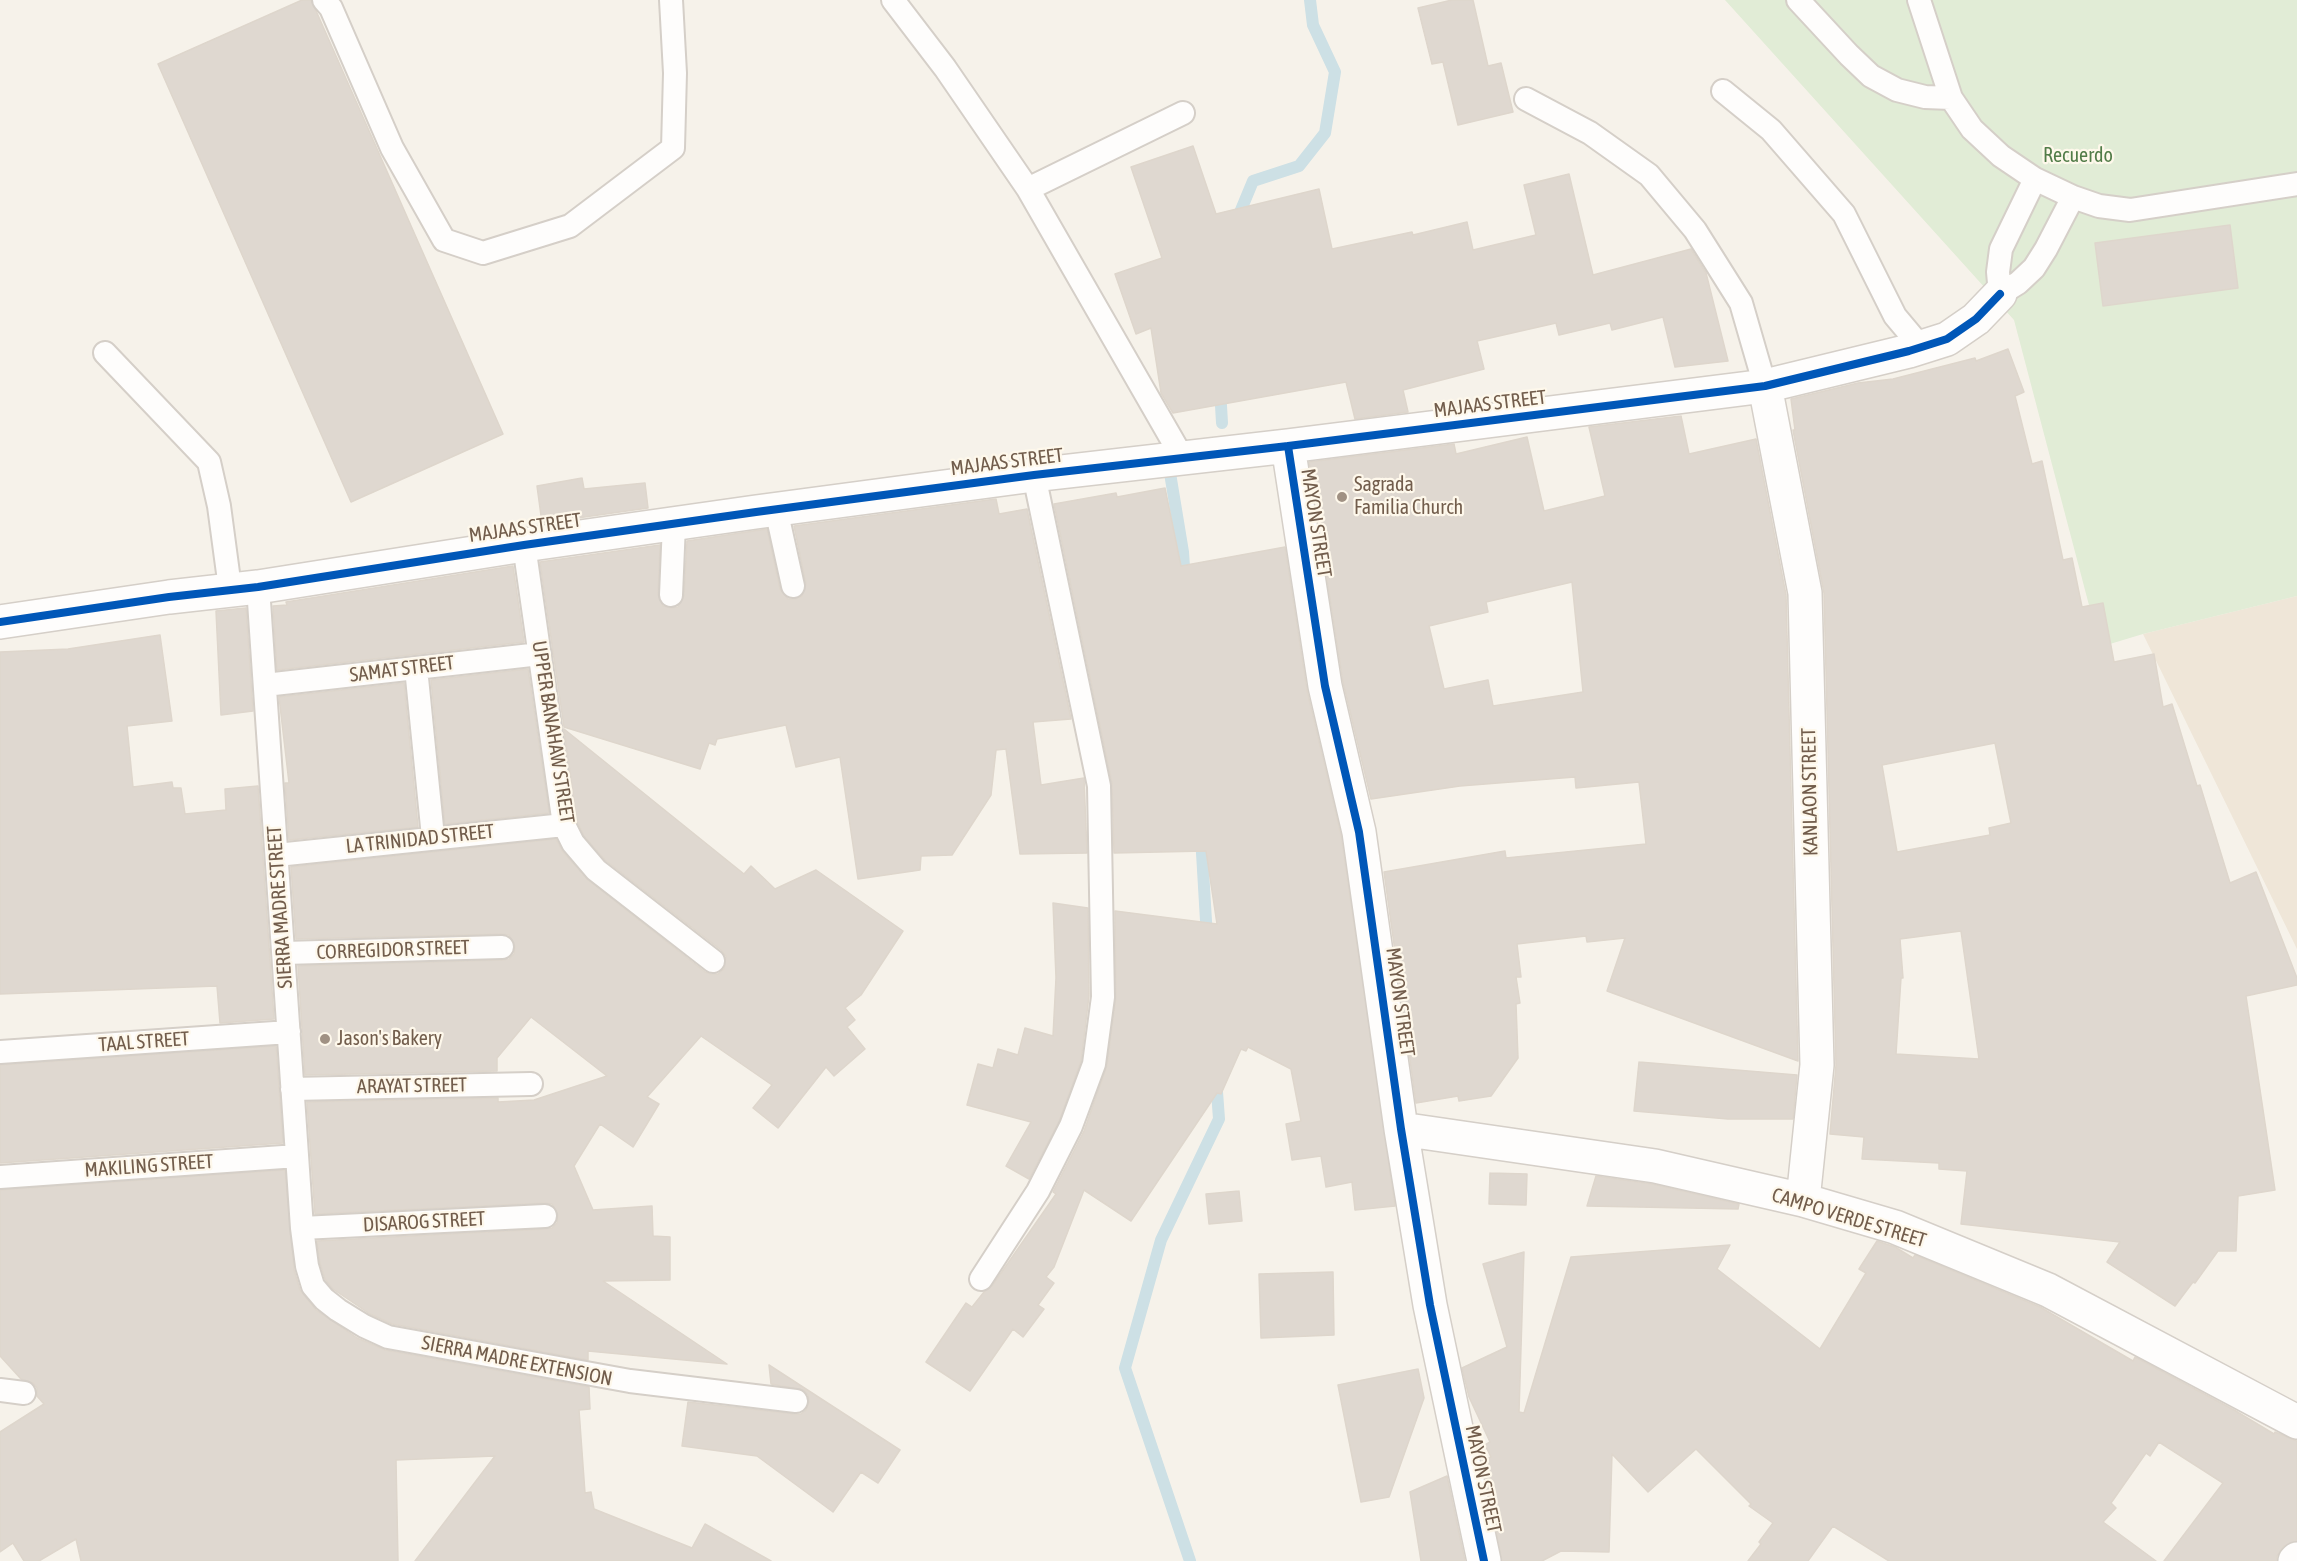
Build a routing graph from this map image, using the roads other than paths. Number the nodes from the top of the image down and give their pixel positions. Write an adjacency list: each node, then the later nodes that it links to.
1 (324, 0): 2 (lane)
2 (671, 0)
3 (894, 0): 12 (lane)
4 (1798, 0): 7 (lane)
5 (1919, 0): 7 (lane)
6 (1723, 91): 15 (lane)
7 (1951, 98): 10 (lane)
8 (1526, 99): 17 (lane)
9 (1183, 113): 12 (lane)
10 (2035, 179): 13 (lane); 14 (lane)
11 (2297, 184): 13 (lane)
12 (1028, 189): 19 (lane)
13 (2073, 197): 14 (lane)
14 (2000, 294): 15 (street, MAJAAS STREET)
15 (1921, 347): 17 (street, MAJAAS STREET)
16 (105, 353): 25 (lane, SIERRA MADRE STREET)
17 (1765, 386): 18 (street, MAJAAS STREET); 44 (street, KANLAON STREET)
18 (1288, 446): 19 (street, MAJAAS STREET); 41 (street, MAYON STREET)
19 (1182, 457): 20 (street, MAJAAS STREET)
20 (1034, 475): 21 (street, MAJAAS STREET); 47 (lane)
21 (776, 509): 22 (street, MAJAAS STREET); 24 (lane)
22 (674, 524): 23 (street, MAJAAS STREET); 26 (lane)
23 (524, 545): 25 (street, MAJAAS STREET); 28 (lane, UPPER BANAHAW STREET)
24 (793, 586)
25 (244, 588): 27 (street, MAJAAS STREET); 30 (lane, SIERRA MADRE STREET)
26 (671, 595)
27 (0, 622)
28 (540, 654): 29 (lane, SAMAT STREET); 31 (lane, UPPER BANAHAW STREET)
29 (416, 668): 30 (lane, SAMAT STREET); 32 (lane)
30 (265, 685): 33 (lane, SIERRA MADRE STREET)
31 (564, 825): 32 (lane, LA TRINIDAD STREET); 36 (lane, UPPER BANAHAW STREET)
32 (433, 837): 33 (lane, LA TRINIDAD STREET)
33 (276, 855): 35 (lane, SIERRA MADRE STREET)
34 (502, 947): 35 (lane, CORREGIDOR STREET)
35 (284, 953): 37 (lane, SIERRA MADRE STREET)
36 (713, 961)
37 (289, 1032): 38 (lane, TAAL STREET); 40 (lane, SIERRA MADRE STREET)
38 (0, 1052)
39 (531, 1084): 40 (lane, ARAYAT STREET)
40 (292, 1089): 42 (lane, SIERRA MADRE STREET)
41 (1401, 1129): 44 (street, CAMPO VERDE STREET); 52 (street, MAYON STREET)
42 (297, 1156): 43 (lane, MAKILING STREET); 46 (lane, SIERRA MADRE STREET)
43 (0, 1177)
44 (1803, 1200): 51 (street, CAMPO VERDE STREET)
45 (545, 1216): 46 (lane, DISAROG STREET)
46 (302, 1228): 50 (lane, SIERRA MADRE EXTENSION)
47 (981, 1279)
48 (0, 1390): 49 (lane)
49 (24, 1393)
50 (796, 1401)
51 (2297, 1422)
52 (1484, 1561)

